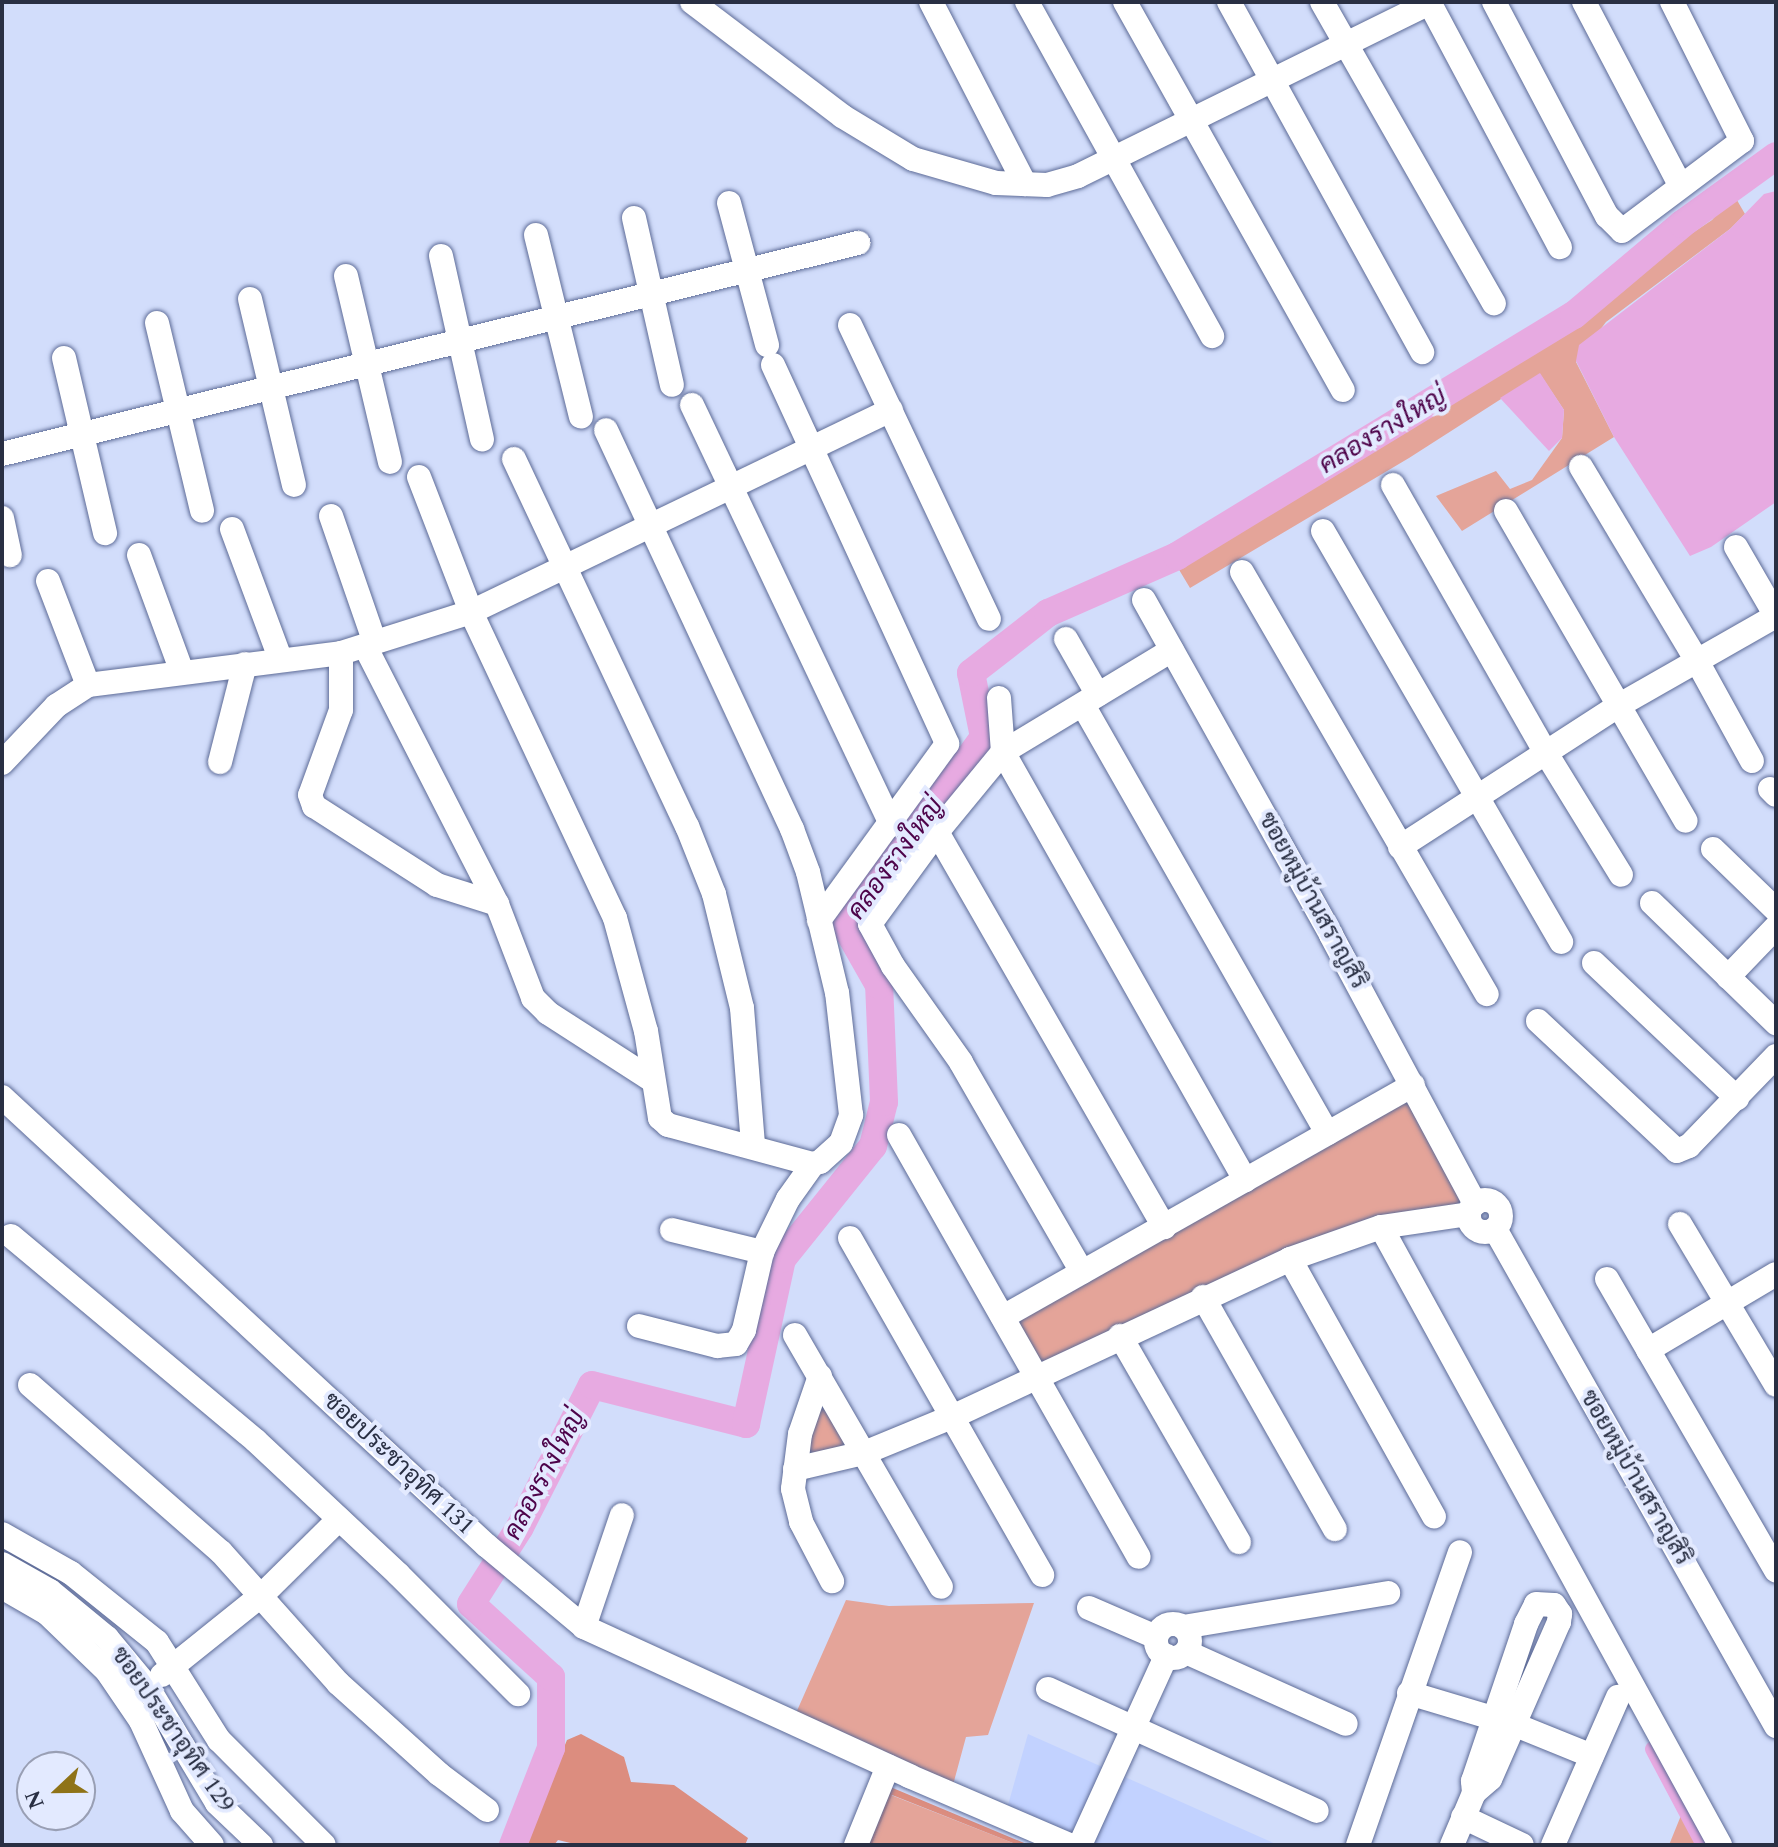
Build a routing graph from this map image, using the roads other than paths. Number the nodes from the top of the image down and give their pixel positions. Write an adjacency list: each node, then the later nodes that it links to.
1 (692, 2): 15 (street)
2 (931, 2): 15 (street)
3 (1027, 2): 14 (street)
4 (1125, 2): 13 (street)
5 (1229, 2): 12 (street)
6 (1322, 2): 11 (street)
7 (1494, 2): 16 (street)
8 (1584, 2): 16 (street)
9 (1672, 2): 16 (street)
10 (1430, 3): 11 (street); 21 (street)
11 (1346, 47): 12 (street); 27 (street)
12 (1272, 83): 13 (street); 33 (street)
13 (1190, 122): 14 (street); 38 (street)
14 (1113, 159): 15 (street); 31 (street)
15 (1025, 184)
16 (1680, 185)
17 (729, 203): 23 (street)
18 (634, 218): 25 (street)
19 (536, 235): 28 (street)
20 (858, 243): 23 (street)
21 (1560, 247)
22 (441, 256): 32 (street)
23 (744, 271): 25 (street); 46 (street)
24 (346, 276): 35 (street)
25 (652, 294): 28 (street); 36 (street)
26 (250, 299): 37 (street)
27 (1494, 303)
28 (555, 318): 32 (street); 42 (street)
29 (157, 323): 40 (street)
30 (850, 325): 41 (street)
31 (1212, 336)
32 (460, 341): 35 (street); 45 (street)
33 (1422, 352)
34 (64, 358): 44 (street)
35 (367, 364): 37 (street); 49 (street)
36 (672, 385)
37 (271, 388): 40 (street); 52 (street)
38 (1343, 390)
39 (692, 405): 53 (street)
40 (177, 410): 44 (street); 55 (street)
41 (891, 410): 46 (street); 72 (street)
42 (581, 417)
43 (606, 430): 59 (street)
44 (82, 434): 47 (street); 62 (street)
45 (482, 439)
46 (811, 448): 53 (street); 92 (street)
47 (2, 454)
48 (514, 459): 66 (street)
49 (390, 462)
50 (1581, 467): 78 (street)
51 (419, 477): 70 (street)
52 (294, 485)
53 (730, 485): 59 (street); 92 (street)
54 (1393, 485): 86 (street)
55 (202, 511)
56 (1506, 511): 84 (street)
57 (331, 516): 74 (street)
58 (2, 518): 64 (street)
59 (649, 525): 66 (street); 100 (street)
60 (232, 529): 77 (street)
61 (1323, 531): 90 (street)
62 (105, 533)
63 (1736, 547): 71 (street)
64 (10, 555)
65 (139, 555): 80 (street)
66 (564, 567): 70 (street); 115 (street)
67 (1242, 572): 94 (street)
68 (48, 581): 81 (street)
69 (1144, 600): 75 (street, ซอยหมู่บ้านสราญสิริ)
70 (471, 612): 74 (street); 109 (street)
71 (1776, 616): 78 (street)
72 (989, 619)
73 (1066, 639): 83 (street)
74 (370, 644): 76 (street); 98 (street)
75 (1172, 650): 83 (street); 110 (street, ซอยหมู่บ้านสราญสิริ)
76 (341, 653): 77 (street); 98 (street)
77 (280, 658): 79 (street)
78 (1697, 661): 84 (street); 87 (street)
79 (245, 664): 80 (street); 88 (street)
80 (182, 672): 81 (street)
81 (88, 685): 89 (street)
82 (999, 698): 85 (street)
83 (1090, 700): 85 (street); 113 (street)
84 (1618, 706): 86 (street); 91 (street)
85 (1003, 752): 93 (street); 117 (street)
86 (1546, 753): 90 (street); 96 (street)
87 (1752, 761)
88 (220, 762)
89 (2, 763)
90 (1476, 799): 94 (street); 102 (street)
91 (1686, 821)
92 (891, 825): 100 (street)
93 (937, 832): 120 (street); 127 (street)
94 (1400, 847): 105 (street)
95 (1713, 849): 99 (street)
96 (1621, 875)
97 (1652, 903): 104 (street)
98 (497, 904): 109 (street)
99 (1776, 910)
100 (819, 920): 116 (street)
101 (1776, 927): 104 (street)
102 (1561, 942)
103 (1594, 963): 112 (street)
104 (1728, 977): 107 (street)
105 (1487, 994)
106 (1538, 1021): 112 (street)
107 (1776, 1023)
108 (1776, 1056): 112 (street)
109 (652, 1080): 115 (street)
110 (1413, 1085): 113 (street); 118 (street, ซอยหมู่บ้านสราญสิริ)
111 (2, 1097): 161 (street, ซอยประชาอุทิศ 131)
112 (1737, 1098)
113 (1327, 1133): 117 (street)
114 (899, 1135): 132 (street)
115 (753, 1146): 116 (street)
116 (813, 1164): 125 (street)
117 (1245, 1180): 120 (street)
118 (1472, 1209): 121 (street); 171 (street, ซอยหมู่บ้านสราญสิริ)
119 (1680, 1224): 131 (street)
120 (1164, 1227): 127 (street)
121 (1381, 1227): 126 (street); 190 (street)
122 (672, 1230): 125 (street)
123 (11, 1236): 146 (street)
124 (850, 1238): 141 (street)
125 (762, 1252): 133 (street)
126 (1290, 1259): 130 (street); 145 (street)
127 (1082, 1272): 132 (street)
128 (1776, 1274): 131 (street)
129 (1607, 1279): 136 (street)
130 (1203, 1297): 135 (street); 147 (street)
131 (1728, 1303): 136 (street); 140 (street)
132 (1003, 1317): 138 (street)
133 (639, 1326)
134 (795, 1335): 137 (street)
135 (1120, 1336): 138 (street); 149 (street)
136 (1648, 1350): 153 (street)
137 (820, 1376): 142 (street); 143 (street)
138 (1036, 1376): 141 (street); 151 (street)
139 (30, 1385): 159 (street)
140 (1776, 1385)
141 (954, 1416): 142 (street); 154 (street)
142 (864, 1453): 143 (street); 157 (street)
143 (795, 1469): 155 (street)
144 (622, 1515): 161 (street)
145 (1434, 1517)
146 (339, 1519): 159 (street); 167 (street)
147 (1335, 1529)
148 (2, 1534): 163 (street)
149 (1239, 1542)
150 (1460, 1552): 166 (street)
151 (1139, 1557)
152 (2, 1564): 165 (street, ซอยประชาอุทิศ 129)
153 (1776, 1570)
154 (1042, 1575)
155 (832, 1581)
156 (2, 1587): 165 (street, ซอยประชาอุทิศ 129)
157 (941, 1587)
158 (1388, 1593): 162 (street)
159 (262, 1595): 163 (street); 176 (street)
160 (1089, 1608): 162 (street)
161 (584, 1627): 174 (street, ซอยประชาอุทิศ 131)
162 (1169, 1648): 170 (street); 172 (street)
163 (175, 1666): 165 (street); 182 (street)
164 (1048, 1689): 172 (street)
165 (138, 1693): 175 (street, ซอยประชาอุทิศ 129); 179 (street, ซอยประชาอุทิศ 129)
166 (1409, 1693): 169 (street); 186 (street)
167 (518, 1694)
168 (1618, 1697): 173 (street)
169 (1504, 1722): 173 (street); 178 (street)
170 (1346, 1724)
171 (1776, 1726)
172 (1132, 1727): 177 (street); 185 (street)
173 (1592, 1756): 189 (street)
174 (888, 1766): 183 (street); 184 (street, ซอยประชาอุทิศ 131)
175 (214, 1799): 179 (street); 181 (street, ซอยประชาอุทิศ 129)
176 (487, 1810)
177 (1317, 1811)
178 (1463, 1817): 187 (street); 188 (street)
179 (190, 1822): 180 (street, ซอยประชาอุทิศ 129)
180 (212, 1845)
181 (261, 1845)
182 (324, 1845)
183 (856, 1845)
184 (1069, 1845)
185 (1080, 1845)
186 (1358, 1845)
187 (1452, 1845)
188 (1522, 1845)
189 (1553, 1845)
190 (1720, 1845)

